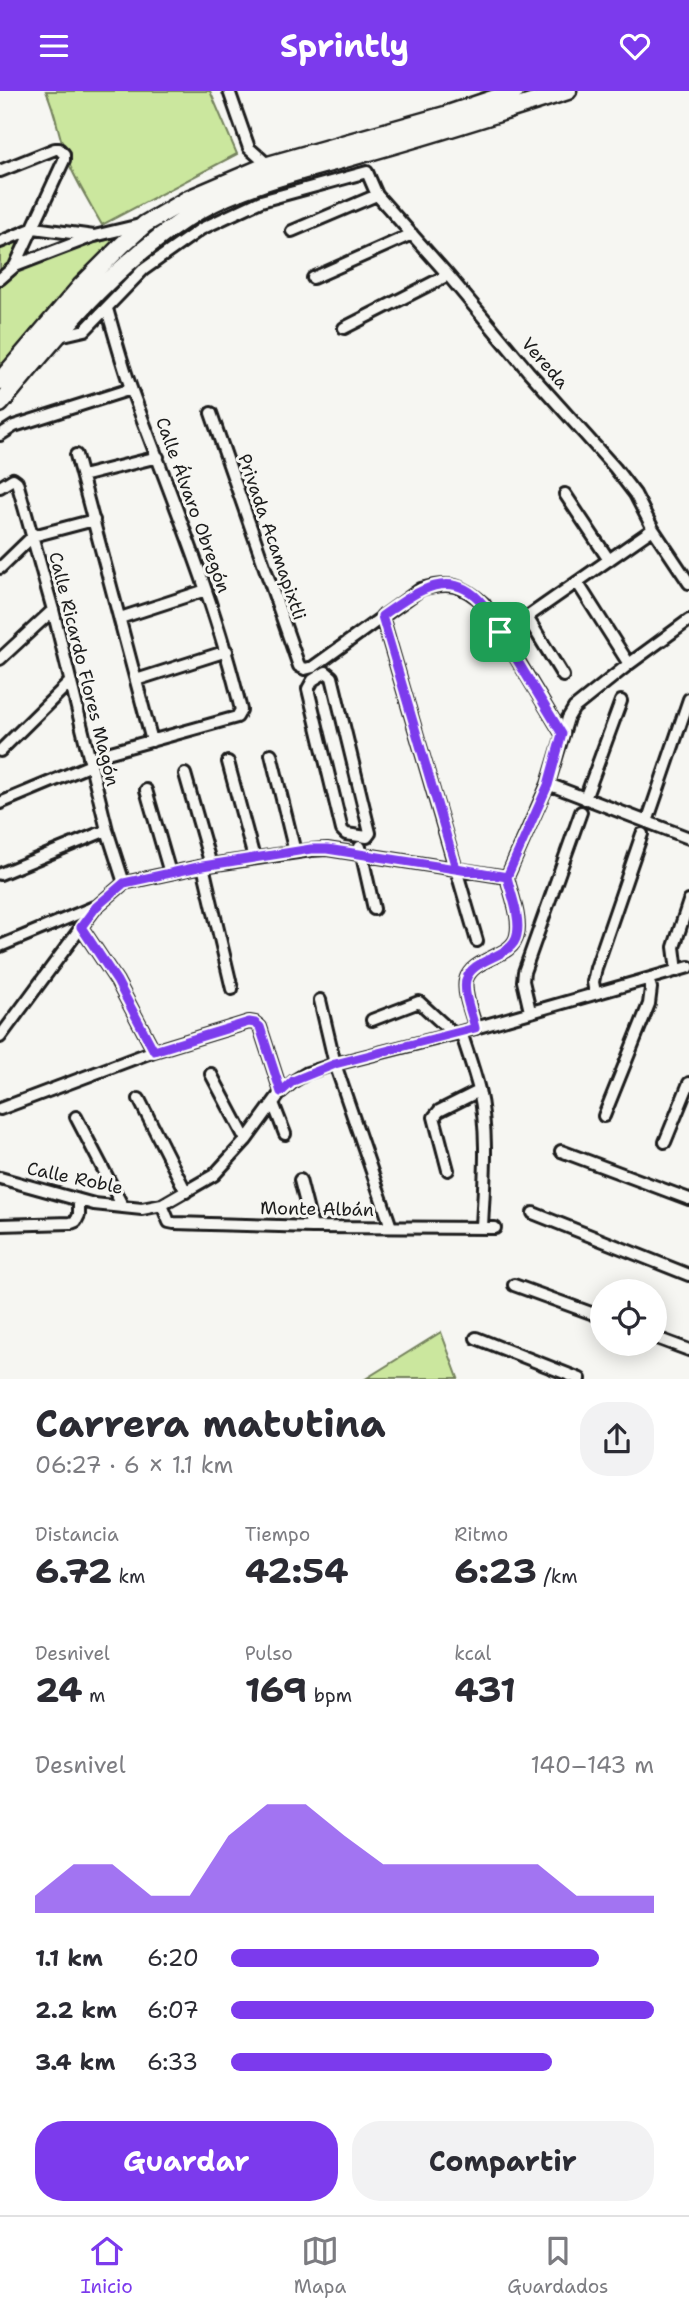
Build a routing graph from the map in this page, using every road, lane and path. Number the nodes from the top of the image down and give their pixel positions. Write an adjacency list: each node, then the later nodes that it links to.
1 (230, 91): 4 (street)
2 (516, 91): 4 (main road)
3 (568, 91): 19 (main road)
4 (268, 165): 7 (main road)
5 (0, 171): 8 (street)
6 (377, 195): 9 (street); 10 (street, Vereda); 17 (street, Vereda)
7 (145, 224): 11 (street); 20 (main road)
8 (34, 228): 11 (street); 12 (street); 13 (street)
9 (292, 231)
10 (412, 234): 14 (street, Vereda); 15 (street)
11 (94, 236): 13 (street)
12 (0, 242)
13 (15, 266): 16 (street)
14 (448, 275): 18 (street); 31 (street, Vereda)
15 (313, 278)
16 (0, 279)
17 (107, 309): 19 (street); 21 (street, Calle Álvaro Obregón)
18 (344, 328)
19 (55, 337): 22 (main road)
20 (0, 381)
21 (131, 389): 24 (street); 26 (street, Calle Álvaro Obregón)
22 (0, 404)
23 (211, 413): 39 (street, Privada Acamapixtli)
24 (0, 435)
25 (76, 455): 27 (street)
26 (158, 457): 27 (street); 37 (street, Calle Álvaro Obregón)
27 (82, 477): 30 (street)
28 (0, 487): 32 (street, Calle Ricardo Flores Magón)
29 (565, 494): 33 (street)
30 (94, 520): 32 (street); 41 (street)
31 (653, 529): 33 (street); 36 (street, Vereda)
32 (33, 536): 34 (street); 38 (street, Calle Ricardo Flores Magón)
33 (609, 560): 35 (street)
34 (0, 568)
35 (577, 582): 40 (street); 46 (street)
36 (689, 583)
37 (206, 590): 41 (street); 44 (street, Calle Álvaro Obregón)
38 (53, 610): 45 (street); 49 (street, Calle Ricardo Flores Magón)
39 (382, 616): 43 (street); 73 (street)
40 (527, 617): 43 (street); 47 (street)
41 (120, 618): 48 (street)
42 (689, 620): 46 (street)
43 (500, 632): 52 (street)
44 (227, 651): 48 (street); 53 (street, Calle Álvaro Obregón)
45 (0, 659)
46 (629, 664): 52 (street)
47 (563, 676)
48 (136, 680): 53 (street)
49 (70, 682): 54 (street); 56 (street, Calle Ricardo Flores Magón)
50 (689, 698): 64 (street)
51 (621, 701): 61 (street)
52 (562, 734): 59 (street)
53 (152, 741): 56 (street)
54 (0, 751)
55 (271, 754): 69 (street)
56 (90, 762): 62 (street); 65 (street, Calle Ricardo Flores Magón)
57 (228, 762): 71 (street)
58 (185, 774): 72 (street)
59 (548, 785): 61 (street); 76 (street)
60 (146, 790): 74 (street)
61 (585, 799): 64 (street)
62 (0, 803)
63 (581, 813): 90 (street)
64 (647, 822): 68 (street)
65 (107, 830): 75 (street); 77 (street, Calle Ricardo Flores Magón)
66 (642, 834): 88 (street)
67 (359, 837): 67 (street); 70 (street)
68 (689, 838)
69 (295, 852): 70 (street); 71 (street)
70 (361, 853): 73 (street); 80 (street)
71 (254, 858): 72 (street)
72 (207, 865): 74 (street); 87 (street)
73 (456, 868): 76 (street); 82 (street)
74 (170, 873): 77 (street)
75 (0, 874)
76 (507, 877): 92 (street)
77 (124, 883): 79 (street)
78 (689, 901): 85 (street)
79 (96, 907): 81 (street); 83 (street)
80 (374, 909)
81 (81, 927): 94 (street); 95 (street)
82 (478, 941)
83 (0, 947)
84 (689, 967): 85 (street, Calle Roble)
85 (677, 971): 86 (street, Calle Roble)
86 (648, 979): 88 (street, Calle Roble); 104 (street)
87 (232, 989)
88 (595, 993): 90 (street, Calle Roble)
89 (320, 1000): 96 (street)
90 (530, 1011): 92 (street, Calle Roble)
91 (372, 1020): 93 (street)
92 (475, 1028): 93 (street, Calle Roble)
93 (458, 1033): 96 (street, Calle Roble); 99 (street)
94 (0, 1037)
95 (154, 1051): 100 (street); 103 (street)
96 (335, 1064): 100 (street, Calle Roble); 121 (street)
97 (211, 1074): 107 (street)
98 (689, 1083): 108 (street)
99 (479, 1091): 110 (street); 122 (street)
100 (281, 1092): 102 (street, Calle Roble)
101 (139, 1099): 113 (street)
102 (273, 1103): 106 (street); 107 (street, Calle Roble)
103 (0, 1109)
104 (604, 1116)
105 (76, 1117): 117 (street)
106 (285, 1134)
107 (246, 1139): 113 (street, Calle Roble)
108 (666, 1142)
109 (561, 1151): 114 (street)
110 (448, 1170)
111 (0, 1178): 115 (street, Calle Roble)
112 (300, 1180): 120 (street)
113 (186, 1192): 116 (street, Calle Roble)
114 (689, 1199)
115 (79, 1201): 117 (street, Calle Roble); 119 (street)
116 (162, 1206): 117 (street, Calle Roble); 120 (street, Monte Albán)
117 (123, 1207)
118 (533, 1213): 124 (street)
119 (0, 1225)
120 (312, 1227): 121 (street, Monte Albán)
121 (391, 1227): 122 (street, Monte Albán)
122 (482, 1227): 123 (street, Monte Albán)
123 (495, 1228)
124 (689, 1275)
125 (514, 1285): 126 (street)
126 (590, 1313)
127 (476, 1338): 130 (street)
128 (667, 1342): 129 (street)
129 (689, 1350)
130 (580, 1378)

